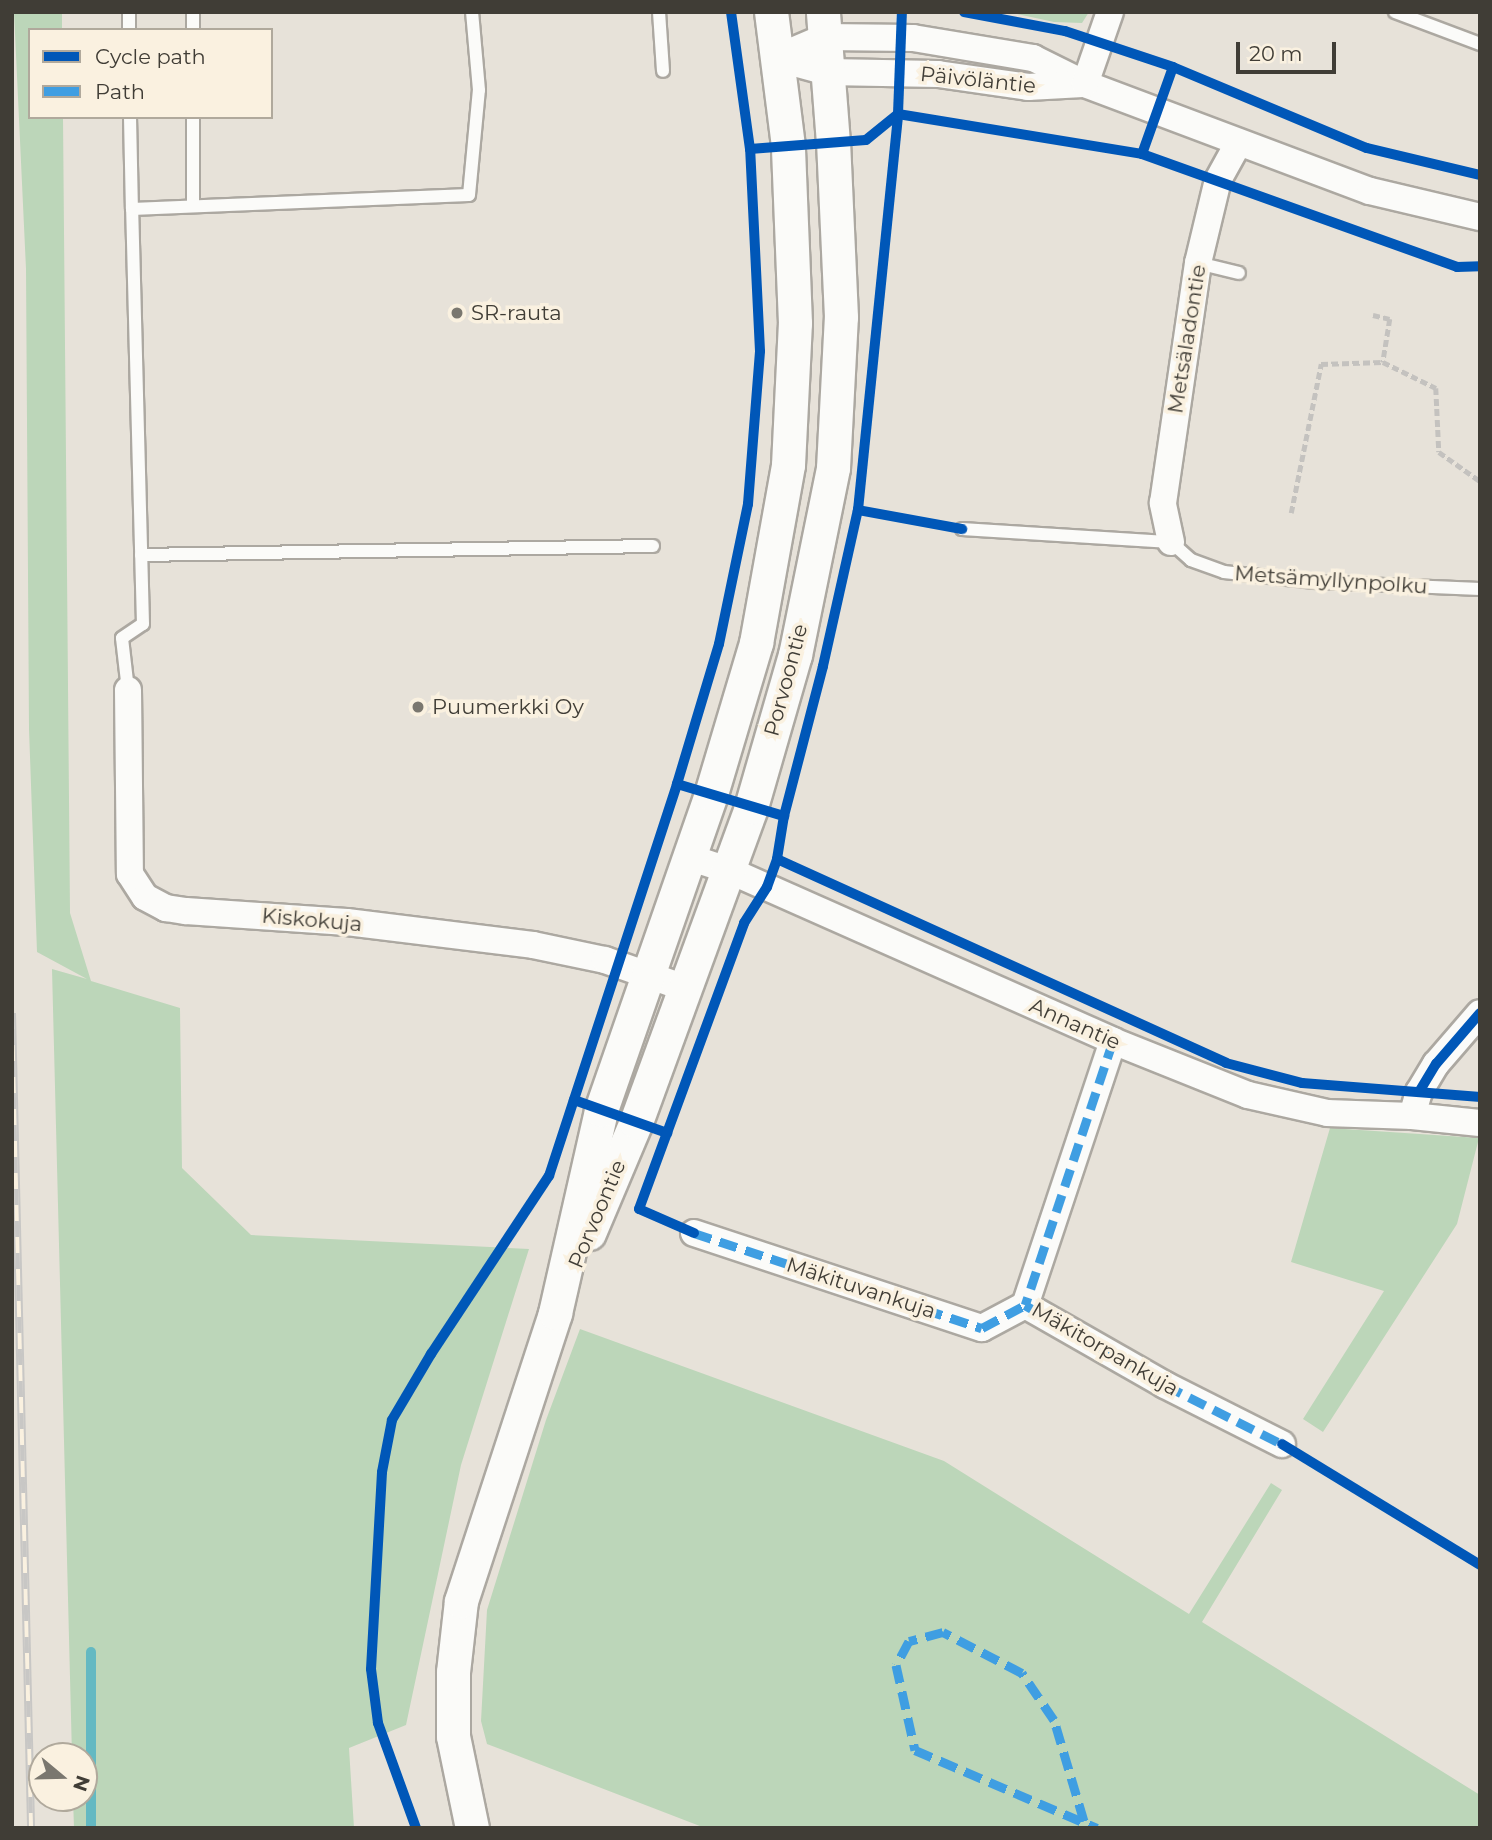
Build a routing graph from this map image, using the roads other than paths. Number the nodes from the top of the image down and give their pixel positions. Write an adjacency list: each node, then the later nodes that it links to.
1 (472, 12): 15 (lane)
2 (659, 12): 9 (lane)
3 (771, 12): 8 (street, Porvoontie)
4 (1110, 12): 11 (street)
5 (1395, 12): 7 (lane)
6 (824, 24): 8 (street, Päivöläntie); 10 (street, Porvoontie); 11 (street, Päivöläntie)
7 (1480, 44)
8 (776, 58): 10 (street, Päivöläntie); 26 (street, Porvoontie)
9 (663, 71)
10 (827, 72): 11 (street, Päivöläntie); 27 (street, Porvoontie)
11 (1085, 84): 14 (street, Päivöläntie)
12 (131, 119): 16 (lane)
13 (193, 119): 15 (lane)
14 (1239, 142): 17 (street, Päivöläntie); 18 (street, Metsäladontie)
15 (193, 206): 16 (lane)
16 (132, 209): 23 (lane)
17 (1480, 217)
18 (1198, 263): 19 (lane); 21 (street, Metsäladontie)
19 (1239, 273)
20 (962, 529): 21 (lane)
21 (1171, 542): 24 (lane, Metsämyllynpolku)
22 (653, 546): 23 (lane)
23 (141, 555): 25 (lane)
24 (1480, 589)
25 (128, 690): 28 (street, Kiskokuja)
26 (688, 857): 27 (street, Annantie); 28 (street, Porvoontie)
27 (728, 870): 29 (street, Porvoontie); 31 (street, Annantie)
28 (648, 975): 29 (street, Kiskokuja); 36 (street, Porvoontie)
29 (685, 988): 36 (street, Porvoontie)
30 (1480, 1013): 32 (street)
31 (1113, 1041): 32 (street, Annantie); 35 (street, Mäkitorpankuja)
32 (1412, 1116): 33 (street, Annantie)
33 (1480, 1124)
34 (694, 1233): 35 (street, Mäkituvankuja)
35 (1025, 1305): 37 (street, Mäkitorpankuja)
36 (555, 1313): 38 (street, Porvoontie)
37 (1282, 1444)
38 (472, 1828)

